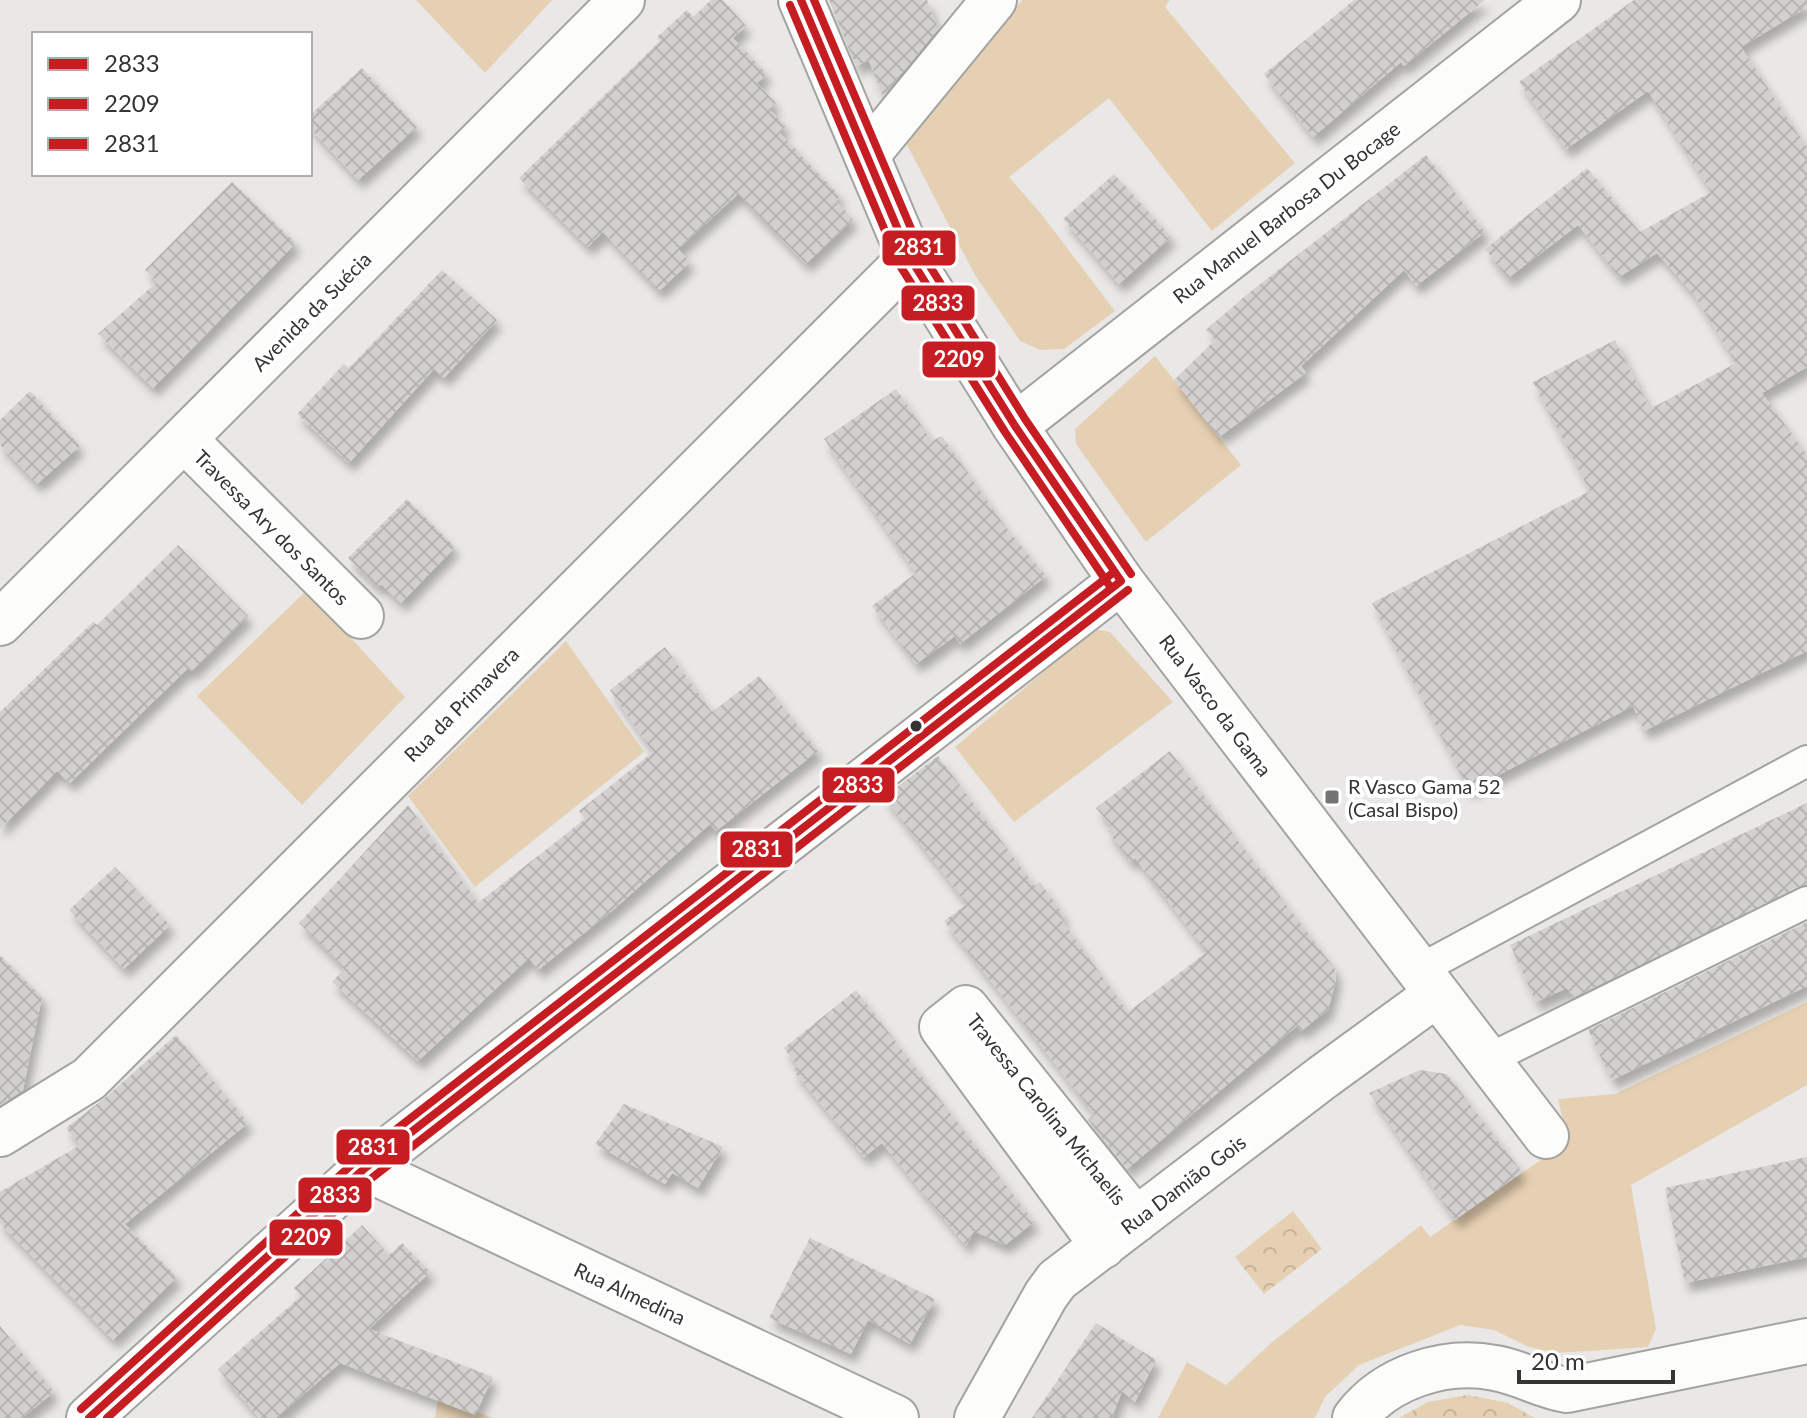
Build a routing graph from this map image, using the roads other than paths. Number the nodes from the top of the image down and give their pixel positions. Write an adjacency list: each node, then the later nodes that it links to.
1 (622, 0): 8 (street, Avenida da Suécia)
2 (801, 0): 5 (street, Rua Vasco da Gama)
3 (994, 0): 5 (street)
4 (1558, 0): 7 (street, Rua Manuel Barbosa Du Bocage)
5 (867, 155): 6 (street, Rua Vasco da Gama)
6 (910, 258): 7 (street, Rua Vasco da Gama); 16 (street, Rua da Primavera)
7 (1015, 426): 9 (street, Rua Vasco da Gama)
8 (184, 439): 10 (street, Travessa Ary dos Santos); 11 (street, Avenida da Suécia)
9 (1121, 581): 14 (street, Rua Vasco da Gama); 18 (street)
10 (361, 616)
11 (0, 623)
12 (1807, 761): 14 (lane)
13 (1807, 902): 15 (lane)
14 (1428, 982): 15 (street, Rua Vasco da Gama); 19 (street, Rua Damião Gois)
15 (1487, 1060): 17 (street, Rua Vasco da Gama)
16 (0, 1134)
17 (1546, 1136)
18 (365, 1168): 21 (street); 22 (street, Rua Almedina)
19 (1119, 1233): 19 (street, Travessa Carolina Michaelis); 23 (street, Rua Damião Gois)
20 (1807, 1341): 24 (street)
21 (89, 1418)
22 (896, 1418)
23 (977, 1418)
24 (1355, 1418)

